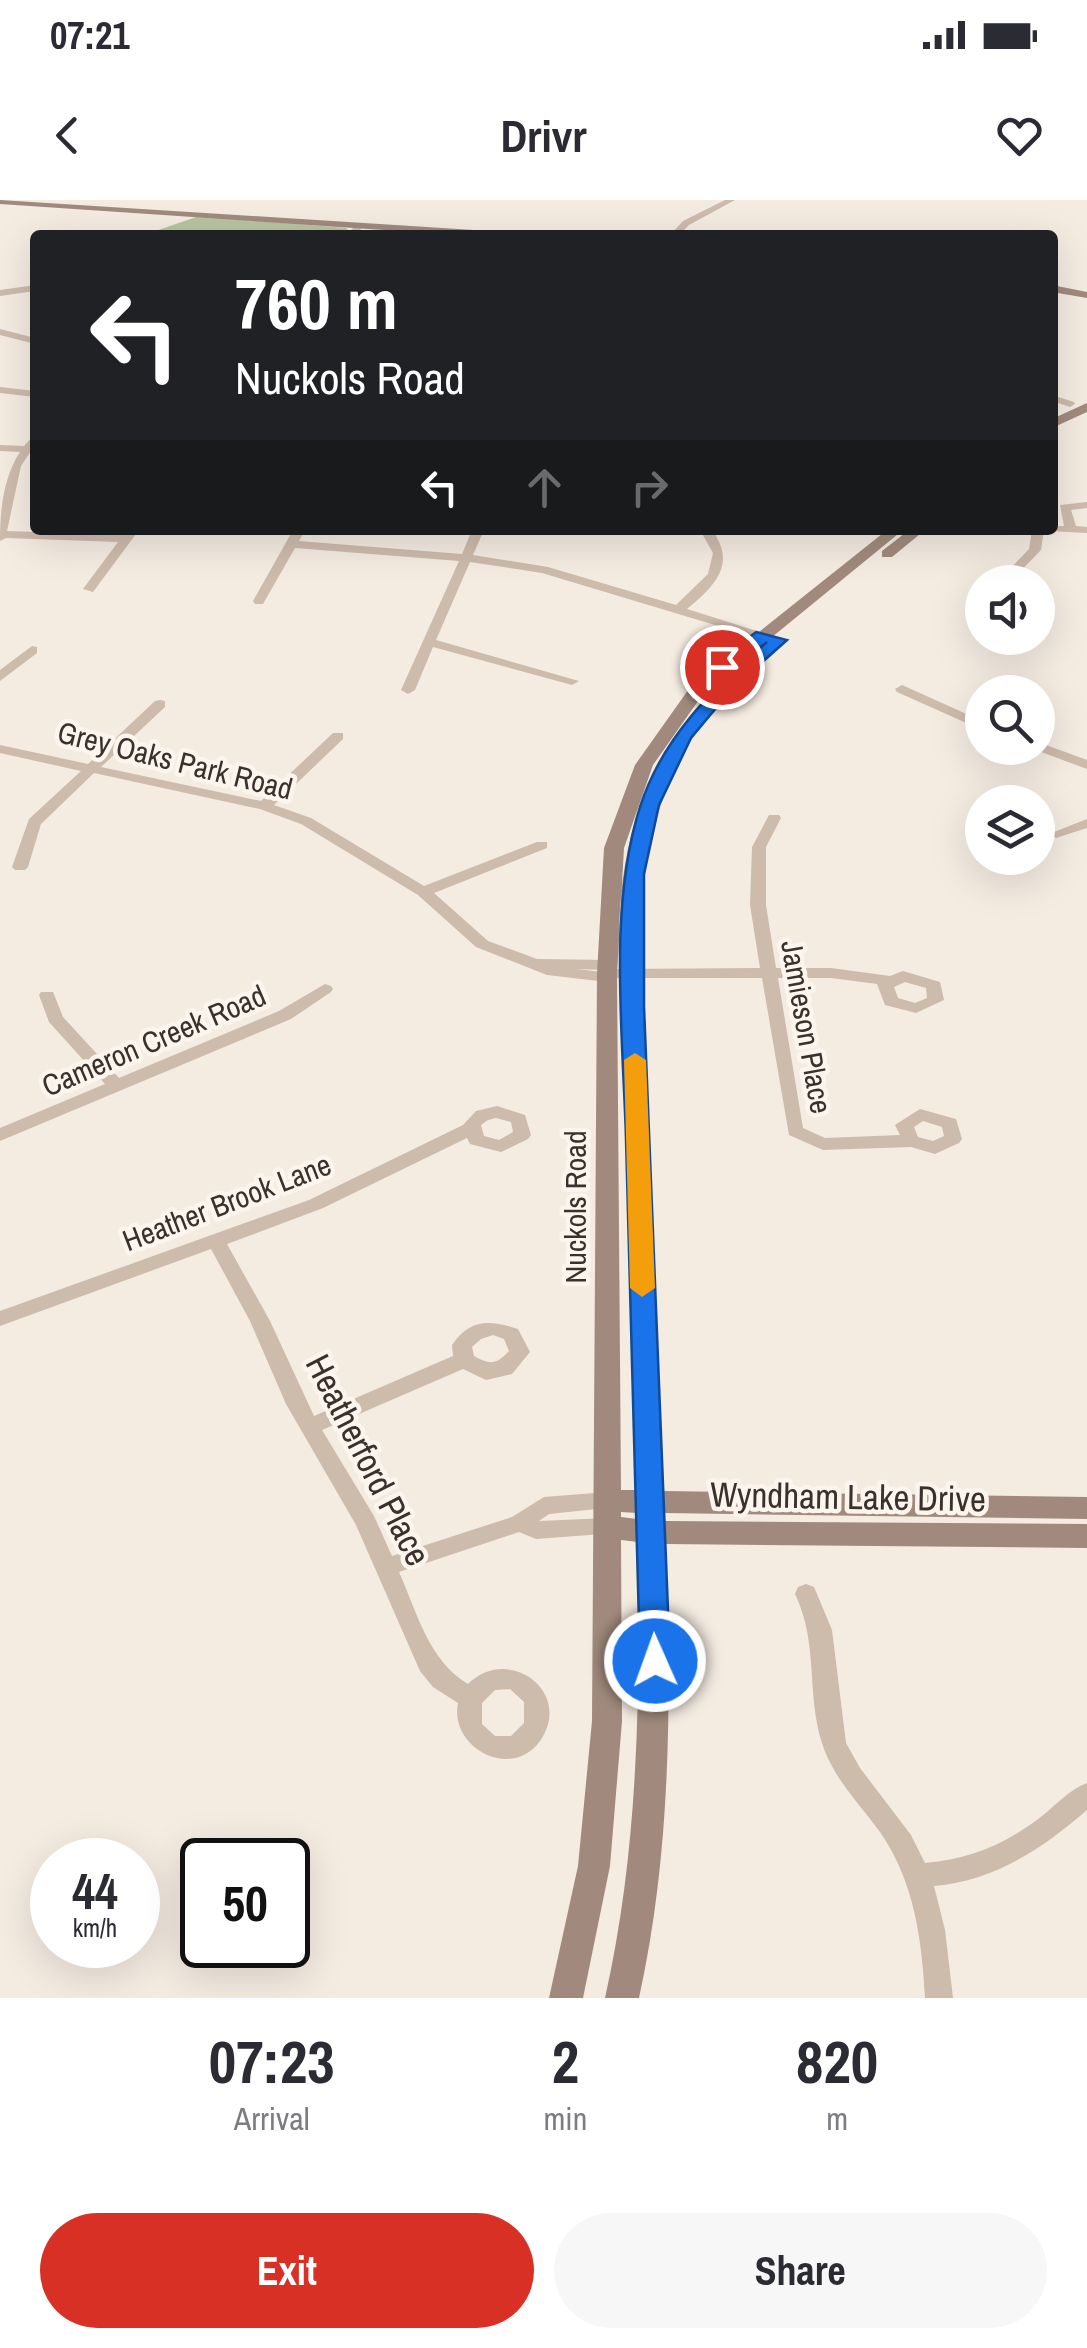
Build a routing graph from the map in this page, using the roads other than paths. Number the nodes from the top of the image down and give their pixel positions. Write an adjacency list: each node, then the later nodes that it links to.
1 (730, 200): 6 (street)
2 (1, 202): 3 (main road)
3 (77, 202): 4 (main road)
4 (364, 228): 5 (main road)
5 (405, 230)
6 (679, 230)
7 (30, 289): 9 (street)
8 (1058, 289): 10 (main road)
9 (0, 293)
10 (1087, 295)
11 (0, 332): 12 (street)
12 (30, 340)
13 (1087, 398): 15 (main road)
14 (1058, 400): 15 (street)
15 (1070, 404): 17 (main road)
16 (1087, 408): 18 (main road)
17 (1058, 410)
18 (1058, 421)
19 (30, 442): 21 (street)
20 (0, 448): 21 (street)
21 (25, 448): 33 (street)
22 (1087, 506): 23 (street)
23 (1070, 529): 24 (street); 25 (street)
24 (1058, 530)
25 (1087, 530)
26 (130, 535): 33 (street); 37 (street)
27 (296, 535): 34 (street)
28 (476, 535): 35 (street)
29 (709, 535): 39 (street)
30 (890, 535): 40 (main road, Nuckols Road)
31 (911, 535): 40 (main road, Nuckols Road)
32 (1037, 535): 36 (street)
33 (1, 536)
34 (292, 544): 35 (street); 38 (street)
35 (464, 558): 39 (street); 41 (street)
36 (1020, 565)
37 (89, 589)
38 (259, 601)
39 (673, 608): 40 (street)
40 (771, 638): 61 (main road, Nuckols Road); 62 (main road, Nuckols Road)
41 (430, 642): 44 (street); 46 (street)
42 (32, 650): 43 (street)
43 (0, 677)
44 (572, 681)
45 (902, 689): 48 (street)
46 (408, 690)
47 (160, 704): 53 (street)
48 (965, 718)
49 (338, 736): 54 (street)
50 (0, 749): 53 (street, Grey Oaks Park Road)
51 (1055, 753): 52 (street)
52 (1087, 765)
53 (94, 766): 54 (street, Grey Oaks Park Road); 59 (street)
54 (264, 806): 60 (street, Grey Oaks Park Road)
55 (774, 818): 63 (street, Jamieson Place)
56 (1087, 823): 57 (street)
57 (1056, 834)
58 (542, 845): 60 (street)
59 (20, 867)
60 (423, 892): 61 (street, Grey Oaks Park Road)
61 (607, 972): 62 (street, Grey Oaks Park Road); 77 (main road, Nuckols Road)
62 (633, 975): 63 (street, Grey Oaks Park Road); 75 (main road, Nuckols Road)
63 (766, 975): 64 (street, Grey Oaks Park Road); 70 (street, Jamieson Place)
64 (889, 981)
65 (325, 988): 67 (street, Cameron Creek Road)
66 (48, 995): 67 (street)
67 (118, 1087): 69 (street, Cameron Creek Road)
68 (470, 1129): 71 (street, Heather Brook Lane)
69 (0, 1134)
70 (912, 1141)
71 (216, 1241): 72 (street, Heather Brook Lane); 74 (street, Heatherford Place)
72 (0, 1319)
73 (464, 1360): 74 (street)
74 (310, 1426): 80 (street, Heatherford Place)
75 (651, 1502): 76 (main road, Wyndham Lake Drive); 77 (main road, Wyndham Lake Drive); 78 (main road, Nuckols Road)
76 (1087, 1508)
77 (608, 1514): 78 (main road, Wyndham Lake Drive); 80 (street); 85 (main road, Nuckols Road)
78 (652, 1532): 79 (main road, Wyndham Lake Drive); 86 (main road, Nuckols Road)
79 (1087, 1536)
80 (386, 1568): 82 (street, Heatherford Place)
81 (806, 1594): 84 (street)
82 (471, 1698)
83 (1087, 1794): 84 (street)
84 (915, 1876): 87 (street)
85 (566, 1998)
86 (622, 1998)
87 (939, 1998)

